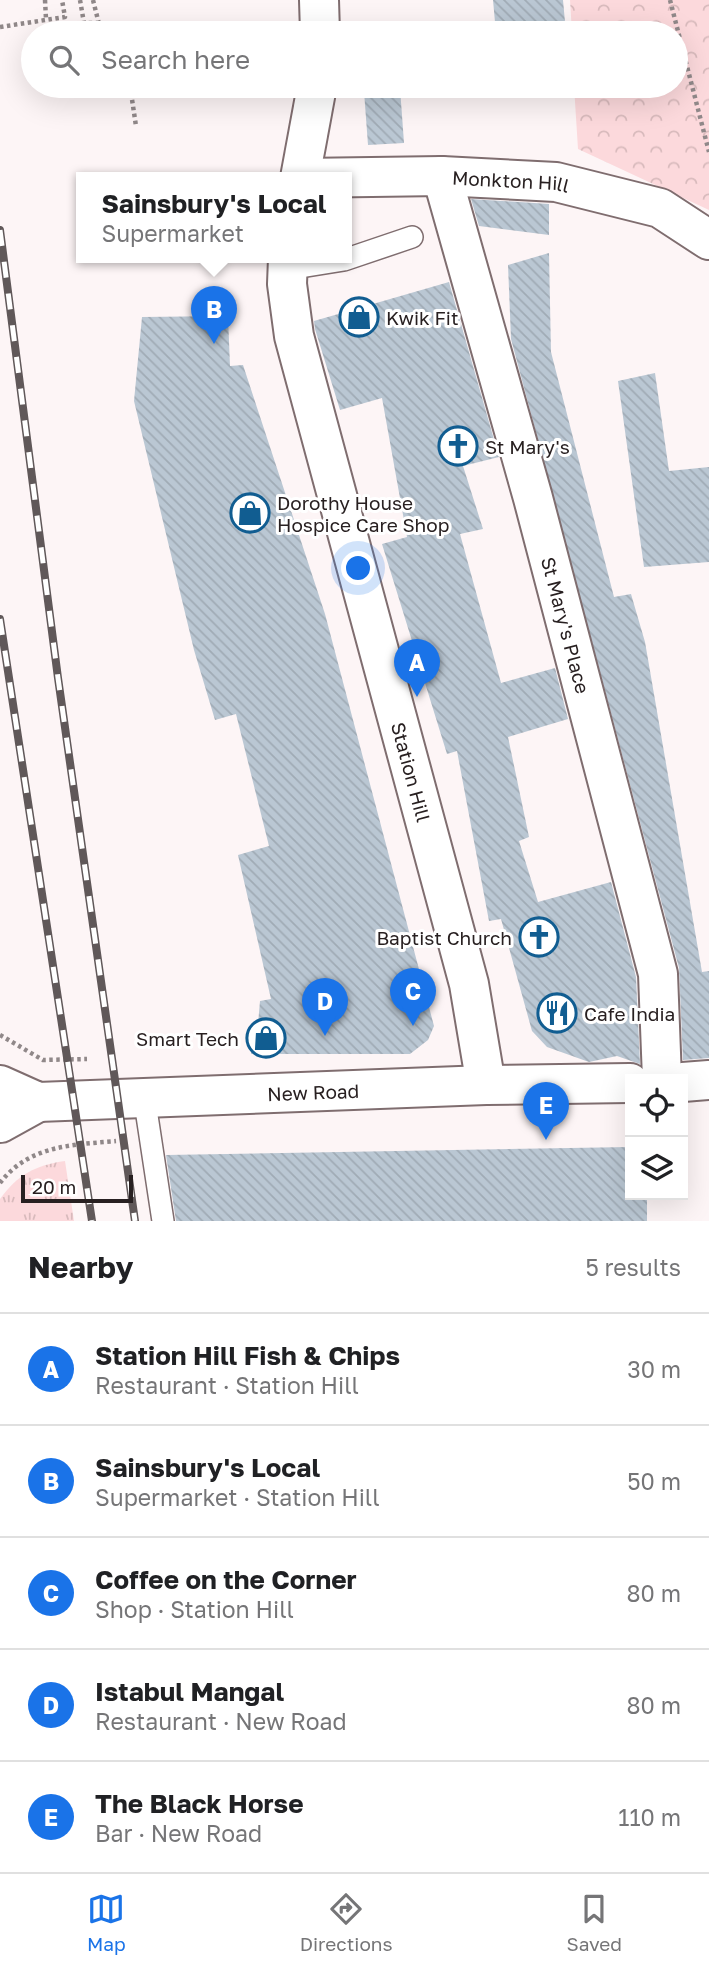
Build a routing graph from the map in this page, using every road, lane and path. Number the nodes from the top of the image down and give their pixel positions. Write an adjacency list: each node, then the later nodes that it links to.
1 (45, 0): 6 (path)
2 (62, 0): 6 (path)
3 (80, 0): 8 (path)
4 (93, 0): 9 (path)
5 (670, 0): 10 (path)
6 (46, 19): 7 (path)
7 (34, 21)
8 (83, 21)
9 (97, 21)
10 (675, 21)
11 (21, 23): 12 (path)
12 (0, 27)
13 (688, 70): 17 (path)
14 (132, 98): 16 (path)
15 (315, 98): 18 (street)
16 (136, 126)
17 (709, 152)
18 (302, 172)
19 (442, 176): 20 (street, Monkton Hill); 22 (street, Monkton Hill); 27 (street, St Mary's Place)
20 (352, 177)
21 (412, 237): 23 (lane)
22 (709, 240)
23 (352, 257)
24 (288, 264): 31 (street, Station Hill)
25 (0, 1035): 26 (path)
26 (35, 1055)
27 (662, 1074)
28 (709, 1080): 29 (street)
29 (688, 1082)
30 (625, 1083): 31 (street, New Road)
31 (486, 1084): 33 (street, New Road)
32 (0, 1085): 34 (street, New Road)
33 (145, 1096): 34 (street, New Road); 36 (lane)
34 (38, 1102): 35 (street)
35 (0, 1123)
36 (150, 1137): 37 (path); 38 (lane)
37 (0, 1183)
38 (163, 1221)

